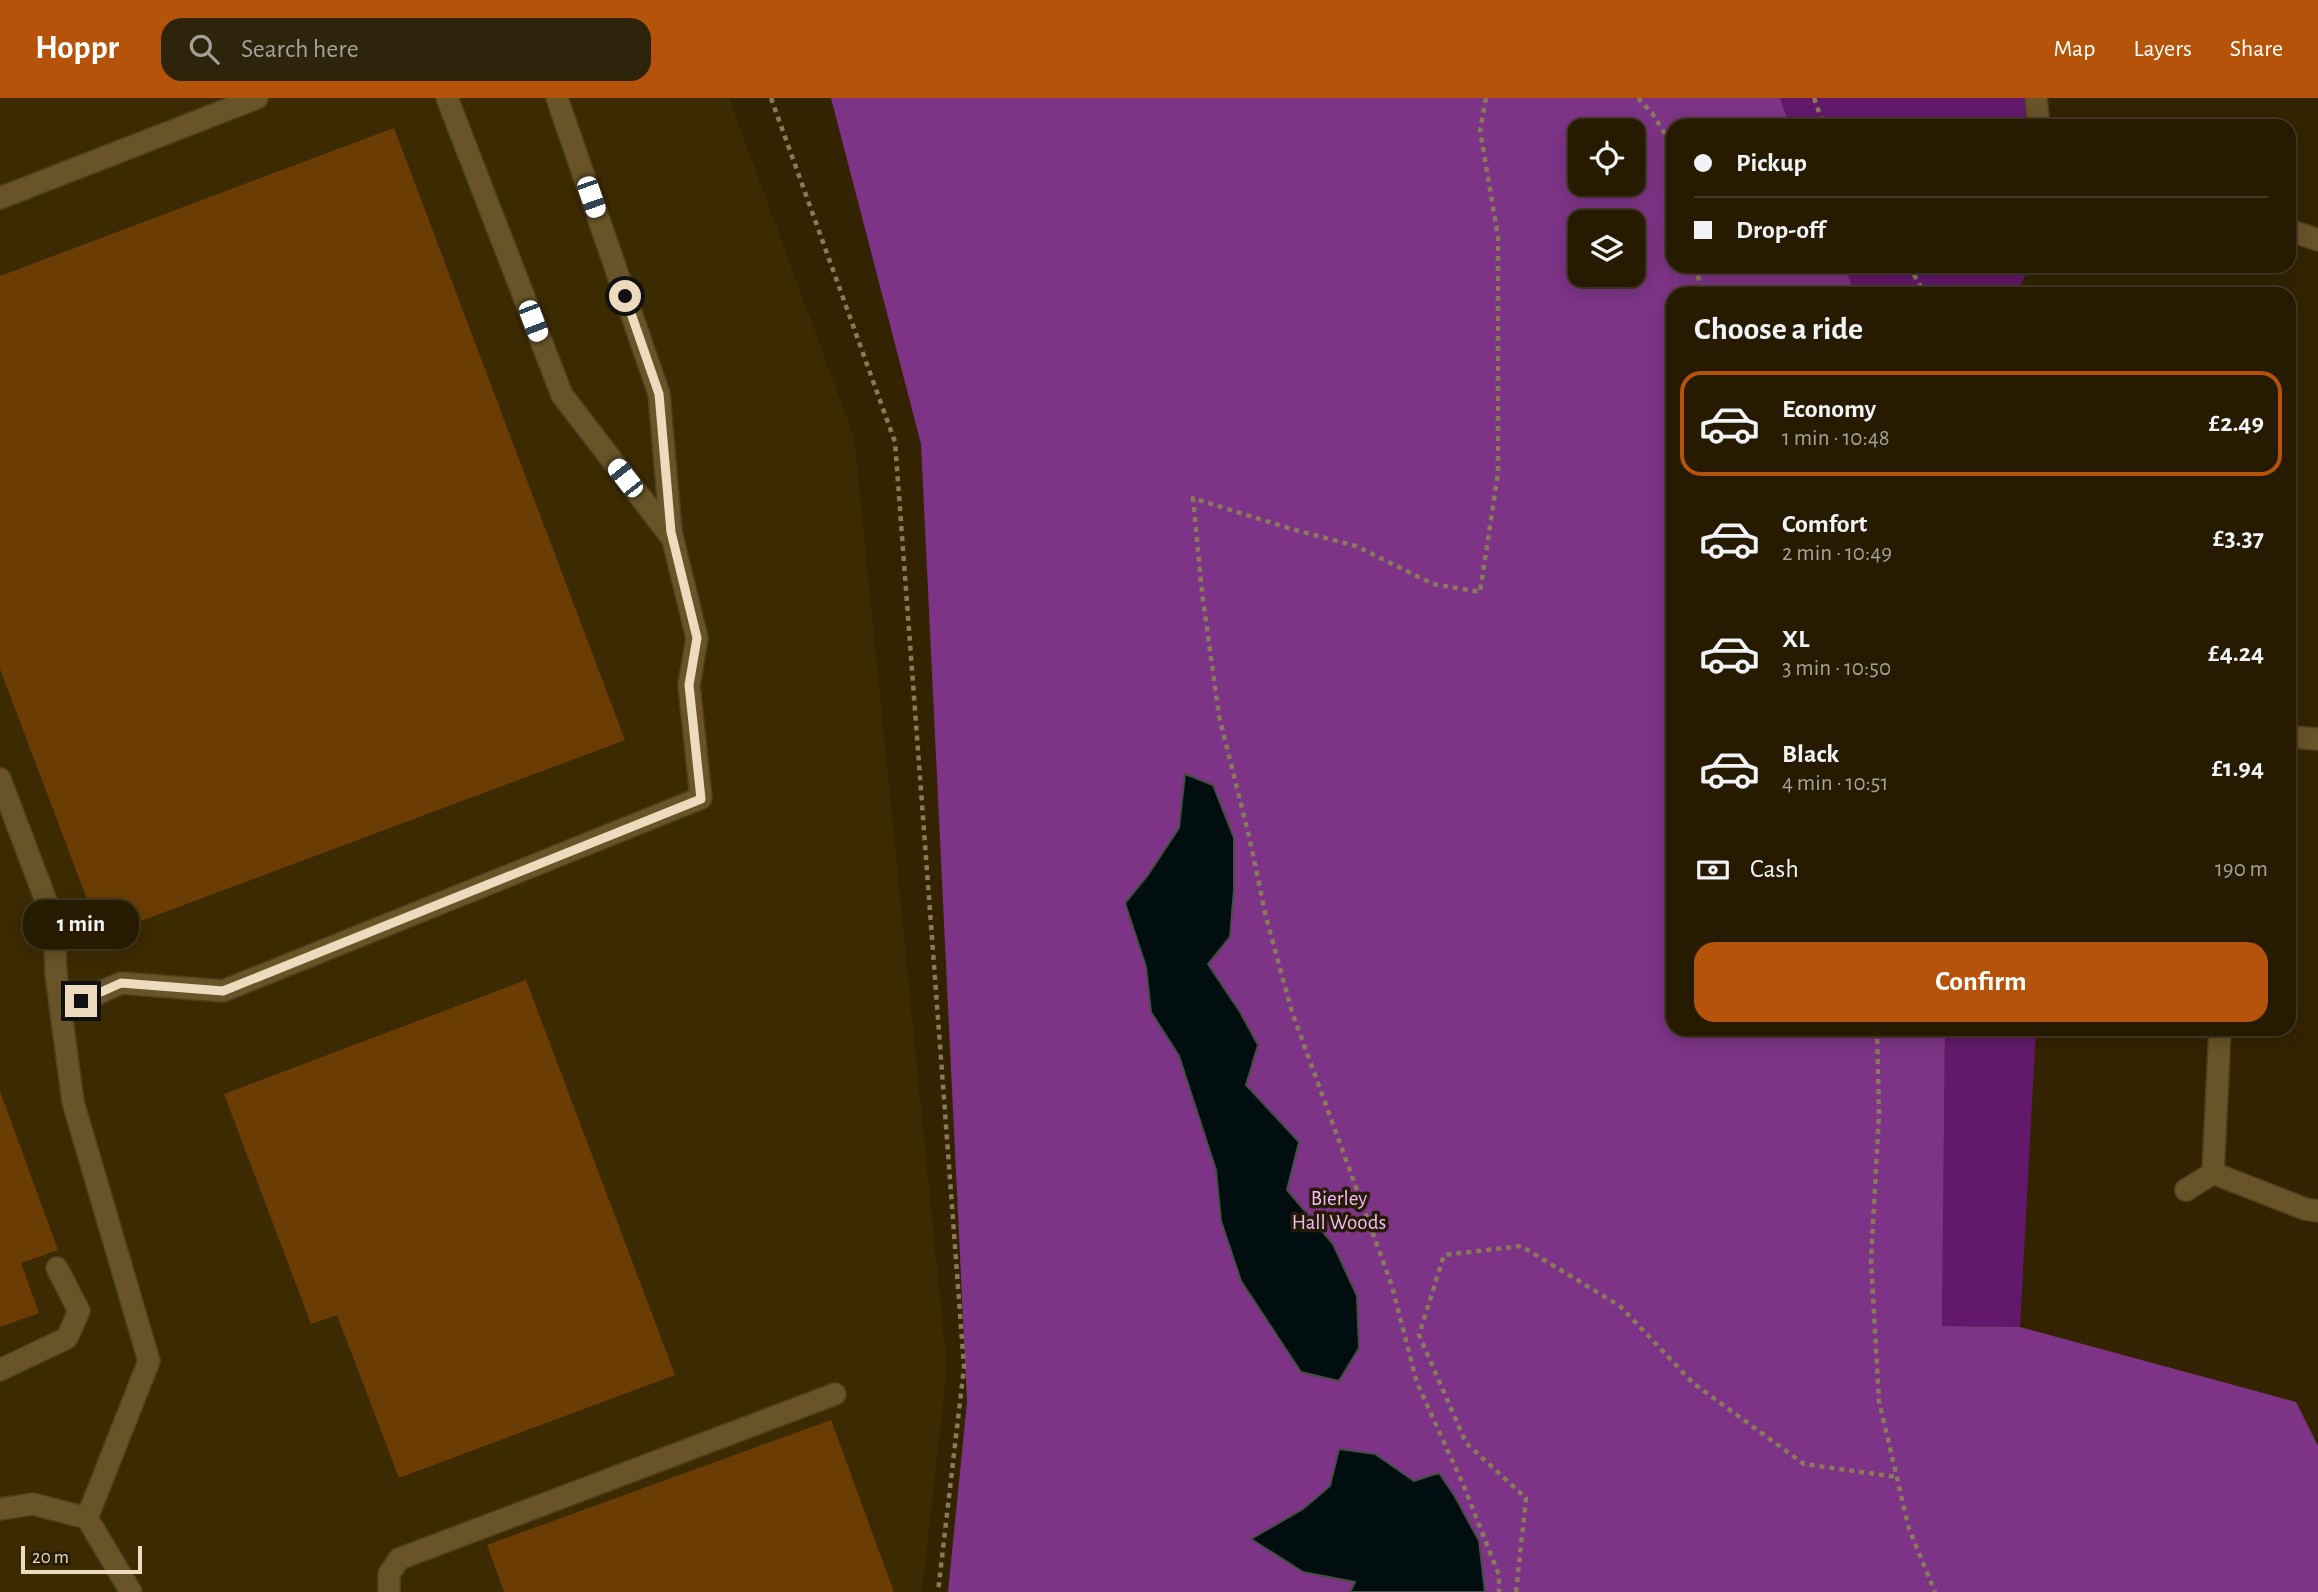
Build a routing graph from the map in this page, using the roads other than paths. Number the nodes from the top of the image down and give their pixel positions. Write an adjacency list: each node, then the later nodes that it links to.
1 (257, 98): 6 (street)
2 (447, 98): 9 (street)
3 (557, 98): 9 (street)
4 (2036, 98): 5 (street)
5 (2038, 119)
6 (0, 198)
7 (2296, 232): 8 (street)
8 (2318, 240)
9 (673, 540): 13 (street)
10 (2296, 737): 11 (street)
11 (2318, 739)
12 (0, 779): 13 (street)
13 (61, 1010): 22 (street)
14 (2220, 1036): 15 (street)
15 (2213, 1173): 16 (street); 17 (street)
16 (2186, 1190)
17 (2318, 1211)
18 (57, 1268): 19 (street)
19 (0, 1370)
20 (835, 1394): 24 (street)
21 (0, 1509): 22 (street)
22 (87, 1518): 23 (street)
23 (131, 1592)
24 (389, 1592)

